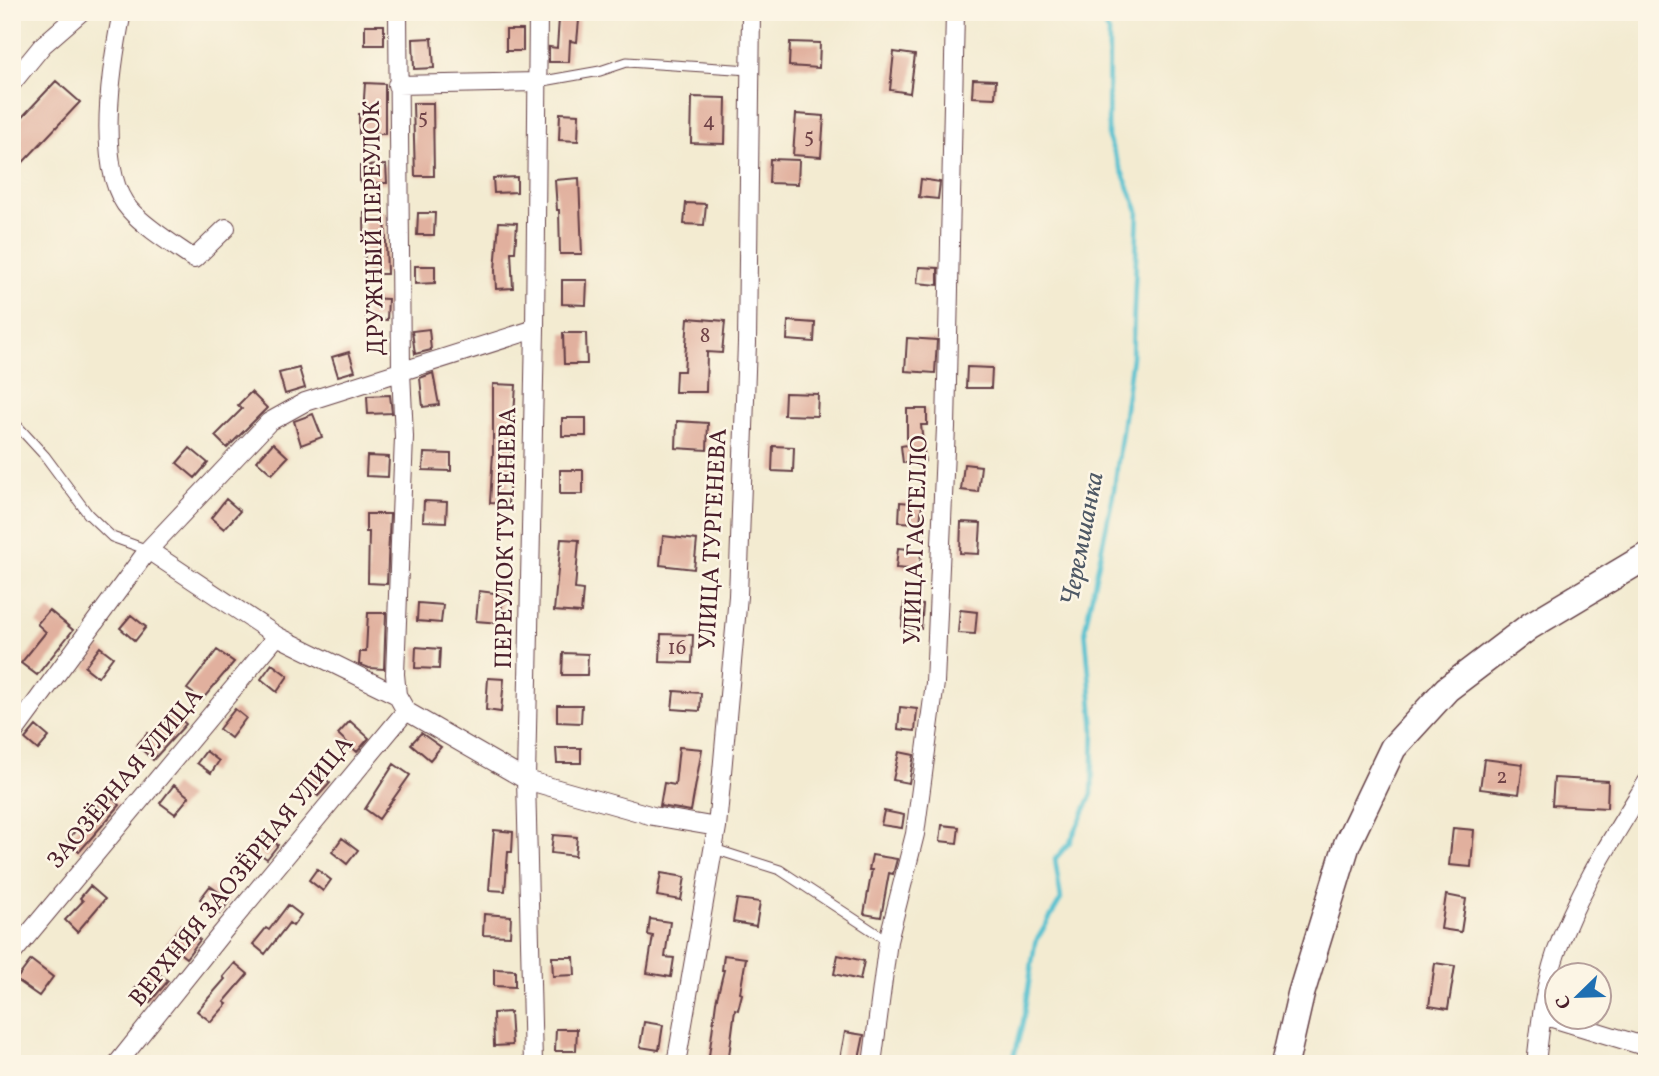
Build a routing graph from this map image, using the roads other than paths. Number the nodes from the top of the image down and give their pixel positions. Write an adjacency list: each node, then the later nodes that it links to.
1 (81, 12): 9 (street)
2 (122, 12): 11 (street)
3 (398, 12): 10 (street, ДРУЖНЫЙ ПЕРЕУЛОК)
4 (538, 12): 8 (street, ПЕРЕУЛОК ТУРГЕНЕВА)
5 (751, 12): 7 (street, УЛИЦА ТУРГЕНЕВА)
6 (955, 12): 25 (street, УЛИЦА ГАСТЕЛЛО)
7 (750, 70): 8 (lane); 23 (street, УЛИЦА ТУРГЕНЕВА)
8 (538, 82): 10 (street, ДРУЖНЫЙ ПЕРЕУЛОК); 12 (street, ПЕРЕУЛОК ТУРГЕНЕВА)
9 (12, 83)
10 (397, 85): 13 (street, ДРУЖНЫЙ ПЕРЕУЛОК)
11 (226, 228)
12 (536, 329): 13 (street); 21 (street, ПЕРЕУЛОК ТУРГЕНЕВА)
13 (401, 371): 15 (street); 18 (street)
14 (12, 420): 15 (lane)
15 (148, 550): 17 (street); 20 (street)
16 (1647, 556): 33 (street)
17 (277, 636): 18 (street); 26 (street, ЗАОЗЁРНАЯ УЛИЦА)
18 (397, 695): 19 (street)
19 (405, 711): 21 (street); 29 (street, ВЕРХНЯЯ ЗАОЗЁРНАЯ УЛИЦА)
20 (12, 736)
21 (526, 780): 23 (street); 30 (street, ПЕРЕУЛОК ТУРГЕНЕВА)
22 (1647, 782): 27 (street)
23 (718, 827): 24 (street, УЛИЦА ТУРГЕНЕВА)
24 (714, 849): 25 (lane); 31 (street, УЛИЦА ТУРГЕНЕВА)
25 (888, 941): 32 (street, УЛИЦА ГАСТЕЛЛО)
26 (12, 954)
27 (1542, 1015): 28 (street); 34 (street)
28 (1647, 1047)
29 (117, 1064)
30 (533, 1064)
31 (676, 1064)
32 (872, 1064)
33 (1285, 1064)
34 (1536, 1064)

